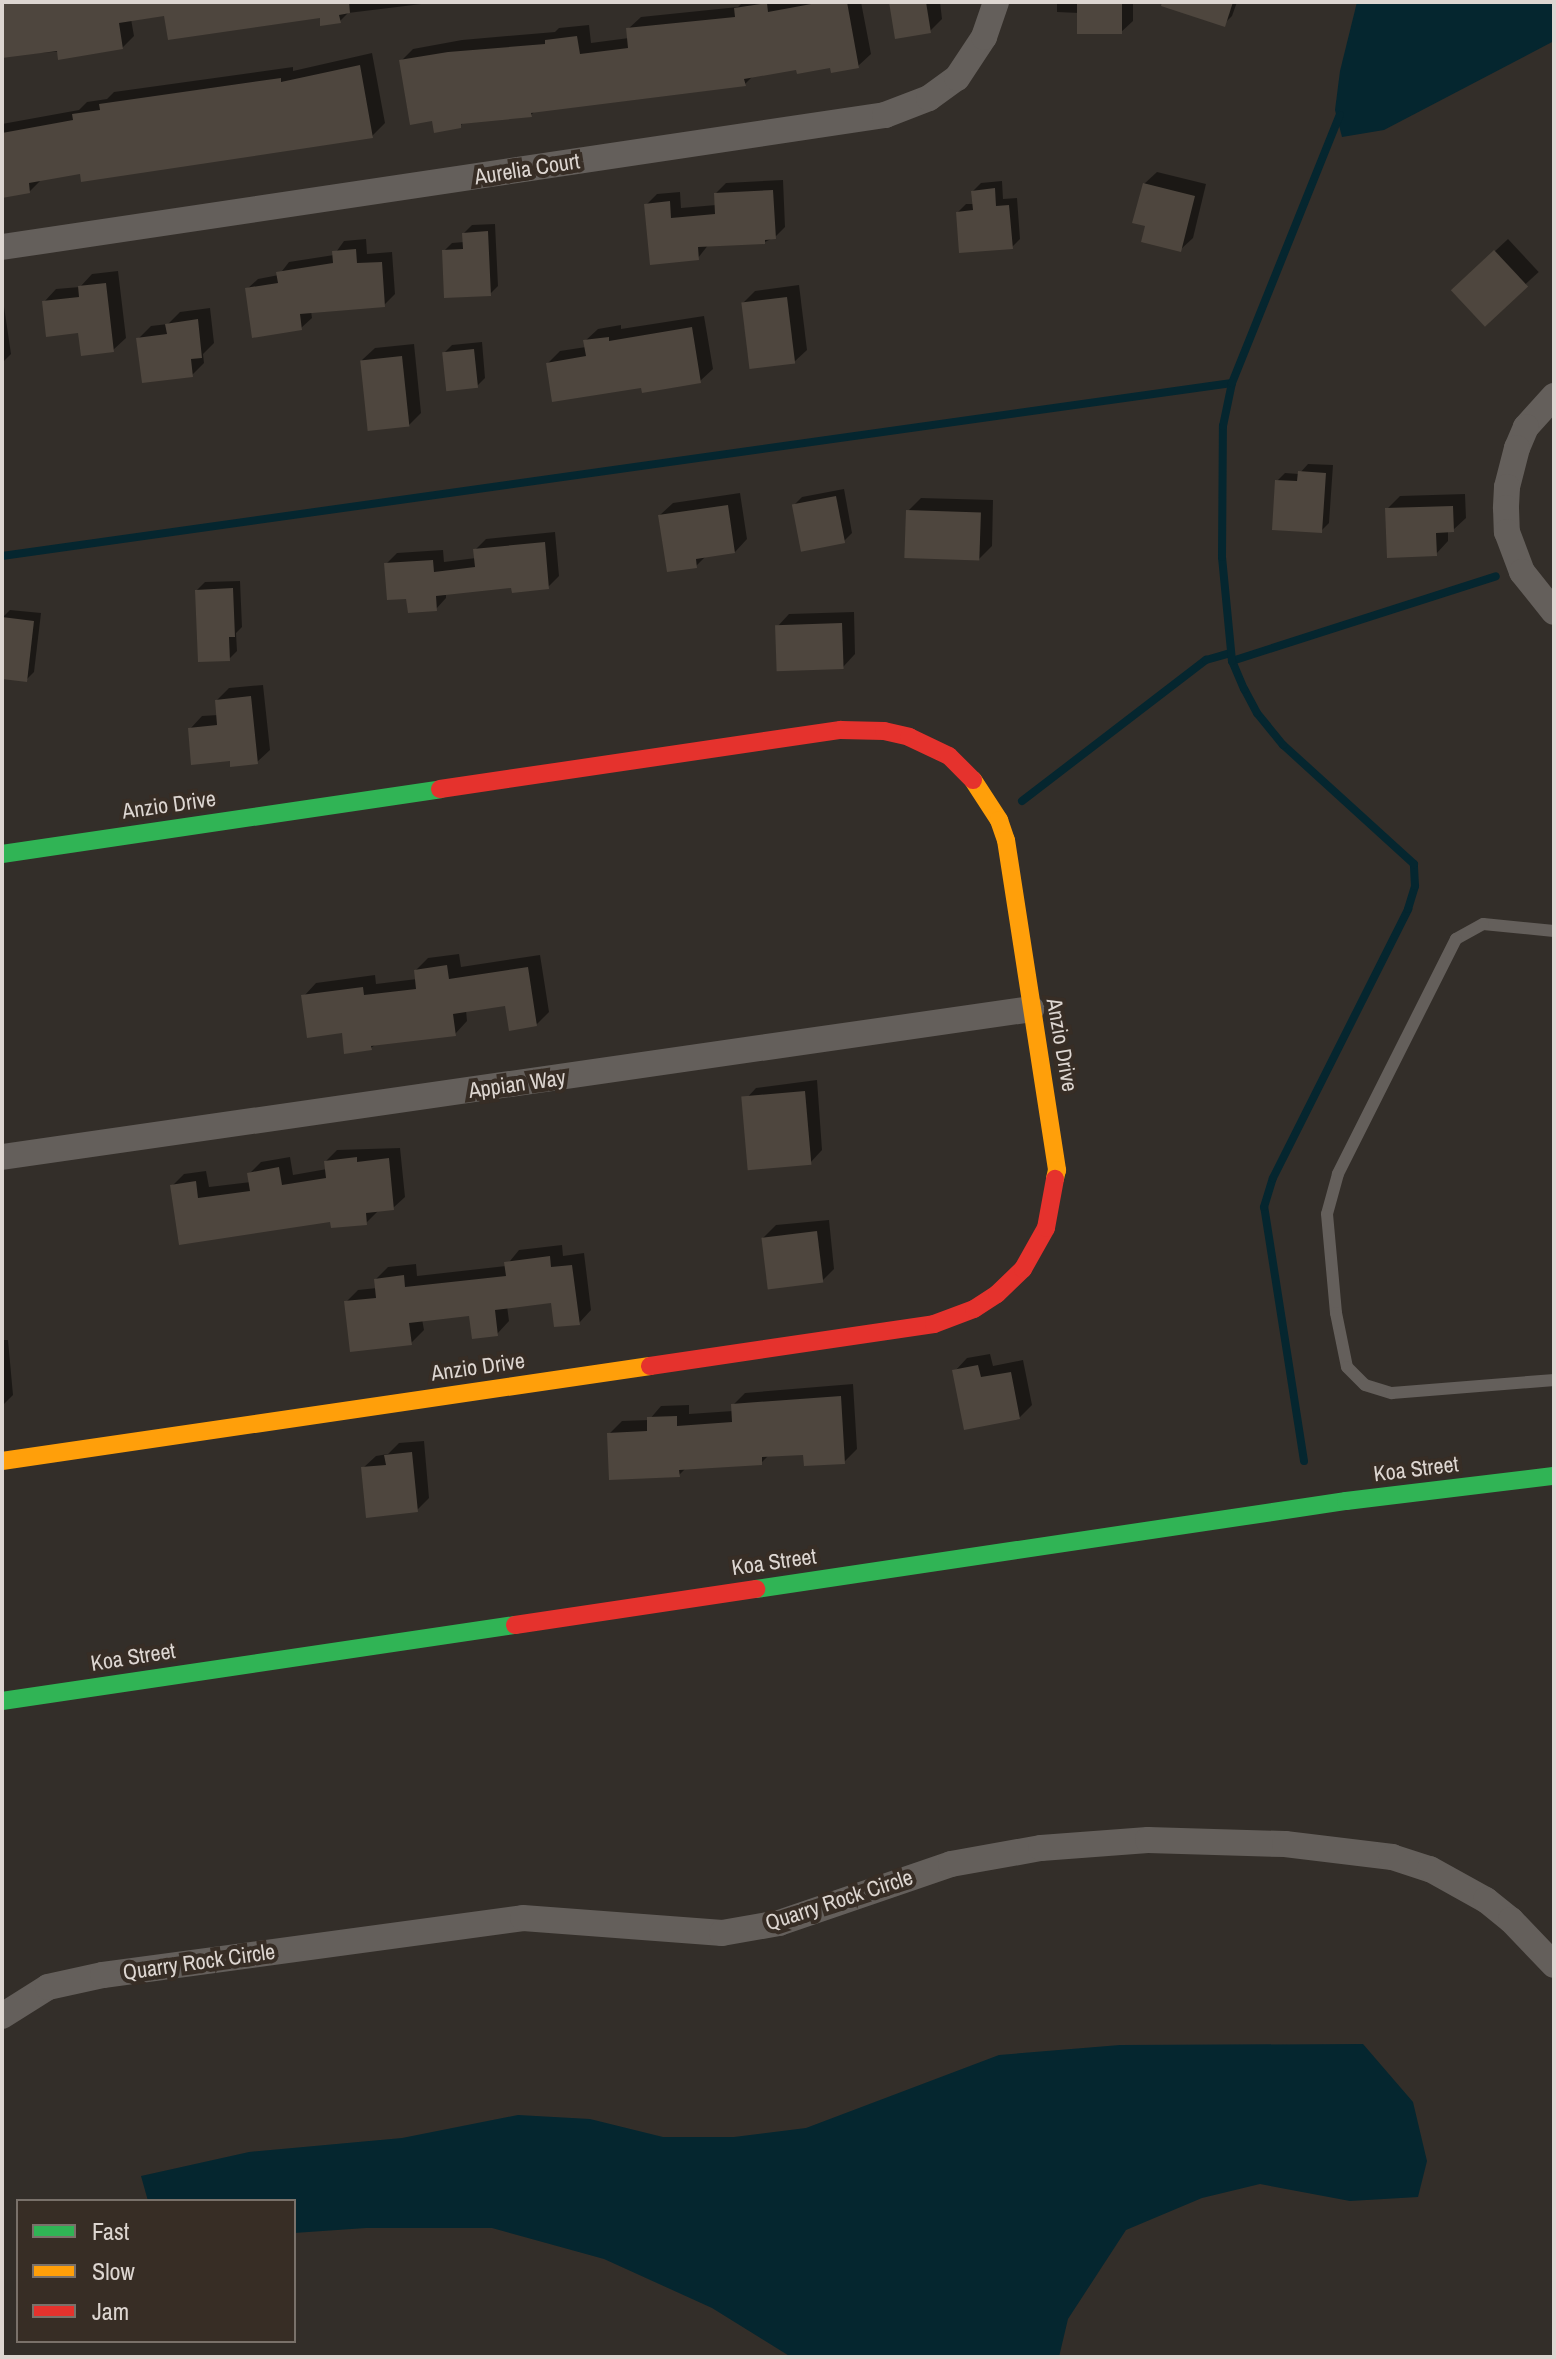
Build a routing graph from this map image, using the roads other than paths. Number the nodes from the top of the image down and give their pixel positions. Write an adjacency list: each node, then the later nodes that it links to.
1 (996, 2): 2 (street, Aurelia Court)
2 (2, 247)
3 (1554, 396): 4 (street)
4 (1554, 612)
5 (2, 854): 7 (street, Anzio Drive)
6 (1554, 931): 9 (lane)
7 (1031, 1009): 8 (street, Appian Way); 10 (street, Anzio Drive)
8 (2, 1157)
9 (1554, 1380)
10 (2, 1461)
11 (1554, 1476): 12 (street, Koa Street)
12 (2, 1701)
13 (1554, 1965): 14 (street, Quarry Rock Circle)
14 (2, 2016)

